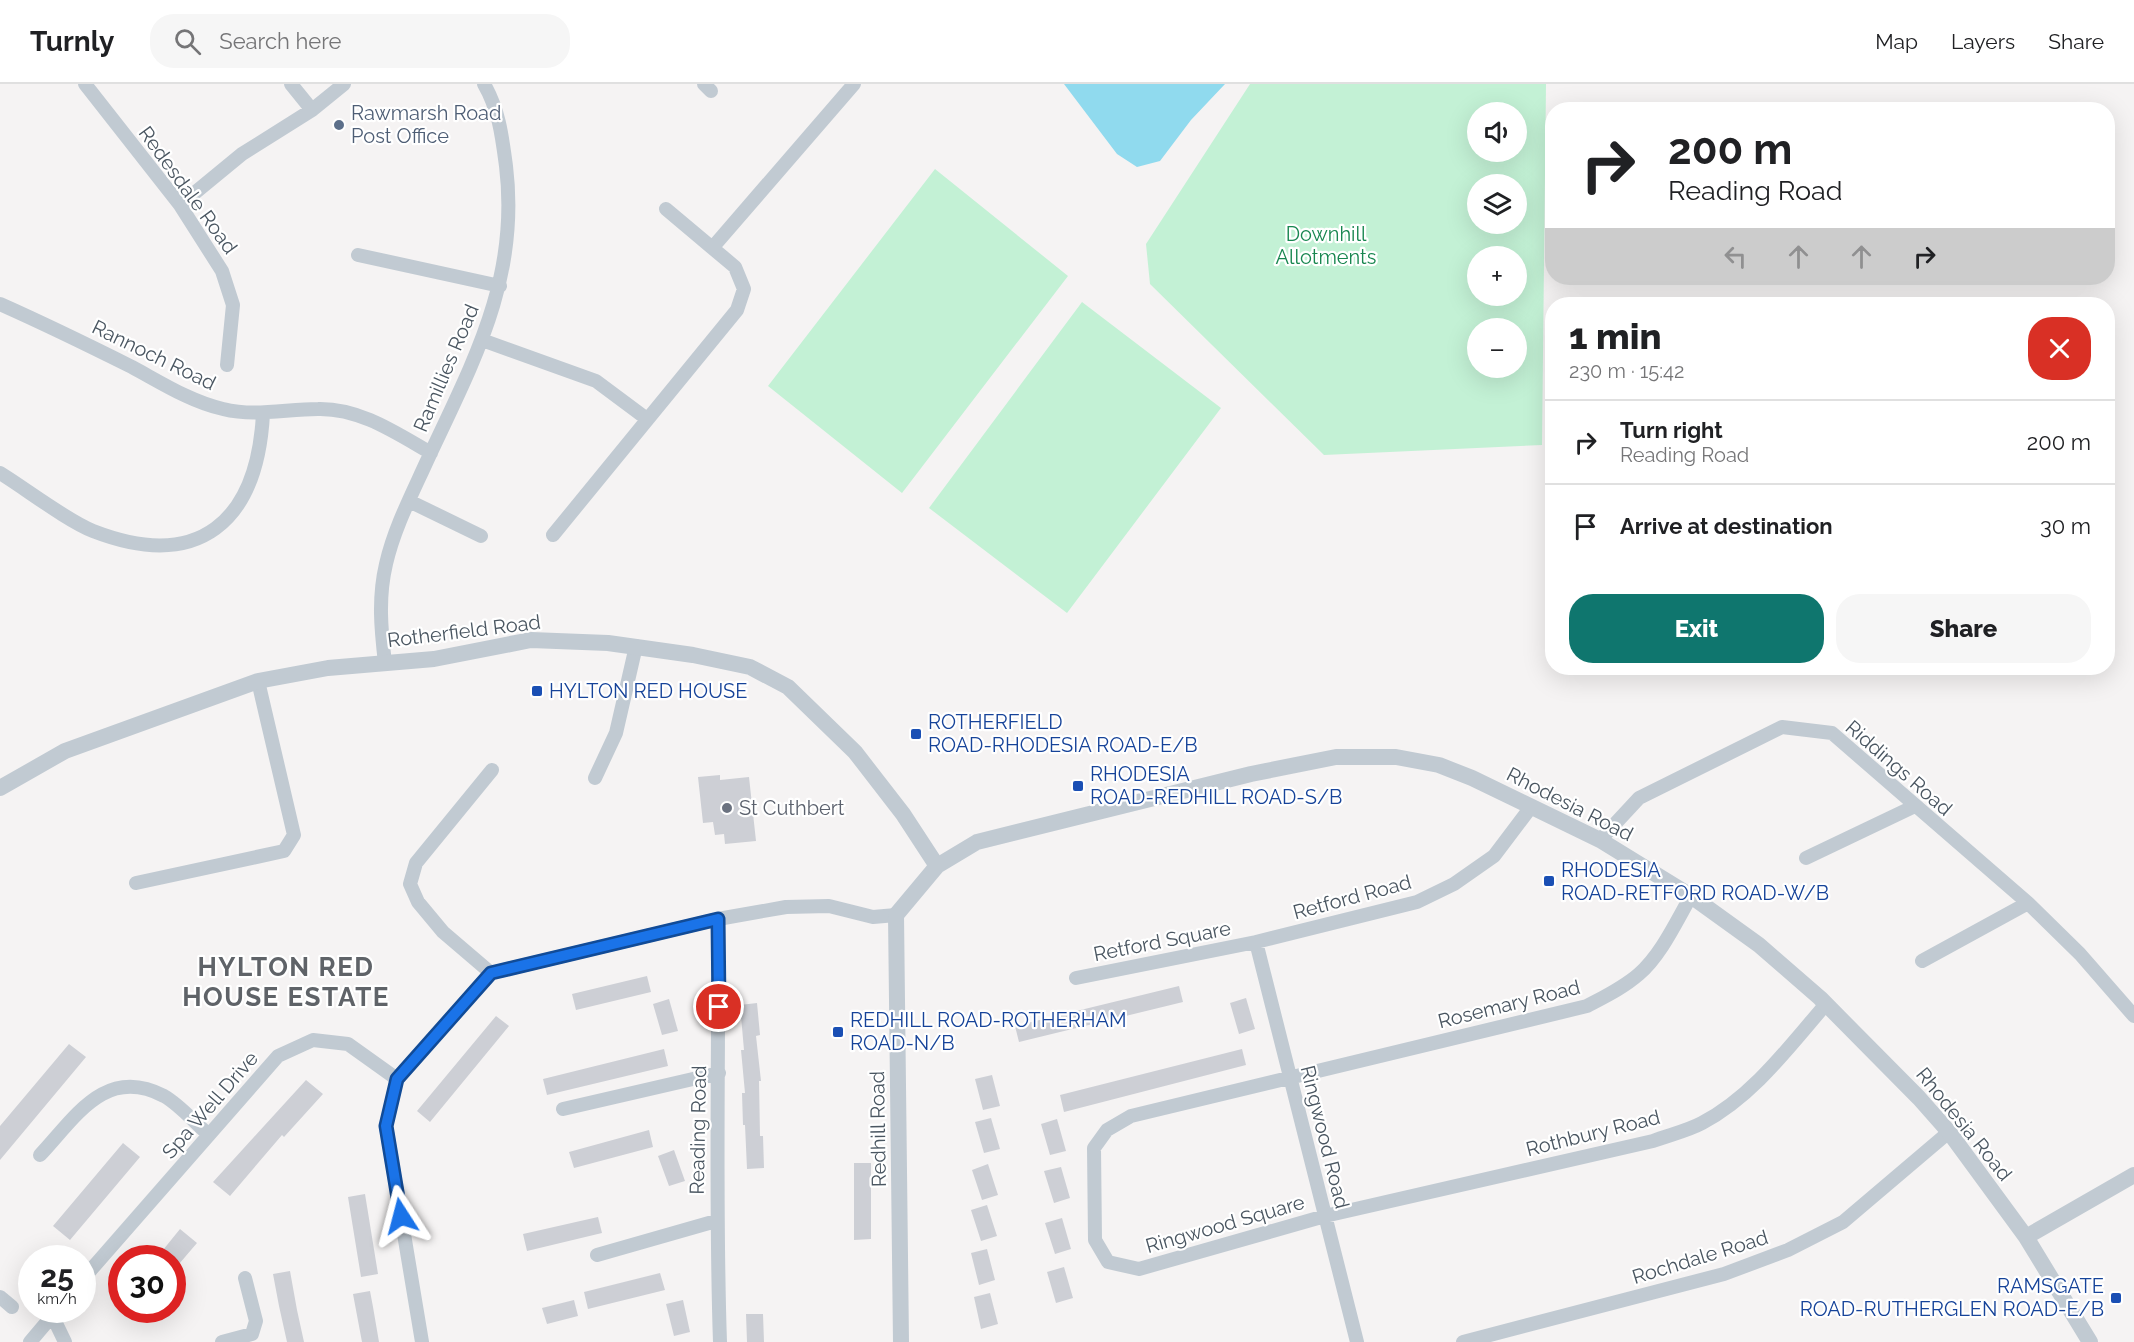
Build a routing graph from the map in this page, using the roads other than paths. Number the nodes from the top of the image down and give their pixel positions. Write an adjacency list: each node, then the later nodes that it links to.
1 (85, 84): 7 (street, Redesdale Road)
2 (291, 84): 6 (street)
3 (344, 84): 6 (street)
4 (484, 84): 11 (street, Ramillies Road)
5 (854, 84): 9 (street)
6 (312, 110): 7 (street)
7 (180, 205): 14 (street, Redesdale Road)
8 (666, 210): 9 (street)
9 (713, 247): 16 (street)
10 (358, 255): 11 (street)
11 (500, 286): 13 (street, Ramillies Road)
12 (0, 304): 15 (street, Rannoch Road)
13 (482, 340): 16 (street); 17 (street, Ramillies Road)
14 (227, 365)
15 (263, 414): 17 (street, Rannoch Road); 18 (street)
16 (647, 419): 20 (street)
17 (431, 453): 19 (street, Ramillies Road)
18 (0, 473)
19 (409, 501): 21 (street); 23 (street, Ramillies Road)
20 (554, 535)
21 (480, 536)
22 (636, 646): 23 (street, Rotherfield Road); 26 (street); 32 (street, Rotherfield Road)
23 (385, 663): 24 (street, Rotherfield Road)
24 (258, 681): 27 (street, Rotherfield Road); 33 (street)
25 (492, 770): 40 (street)
26 (596, 778)
27 (0, 788)
28 (1915, 806): 30 (street, Riddings Road); 31 (street); 35 (street, Riddings Road)
29 (1531, 807): 30 (street, Rhodesia Road); 32 (street, Rhodesia Road); 38 (street, Retford Road)
30 (1600, 840): 34 (street, Rhodesia Road)
31 (1806, 858)
32 (937, 866): 36 (street, Rhodesia Road)
33 (136, 883)
34 (1691, 896): 42 (street, Rhodesia Road); 45 (street, Rosemary Road)
35 (2028, 903): 39 (street); 43 (street, Riddings Road)
36 (896, 915): 37 (street); 67 (street, Redhill Road)
37 (718, 919): 40 (street); 44 (street, Reading Road)
38 (1256, 942): 41 (street, Retford Square); 45 (street, Ringwood Road)
39 (1922, 961)
40 (491, 973): 46 (street)
41 (1076, 978)
42 (1826, 1004): 48 (street, Rhodesia Road); 52 (street, Rothbury Road)
43 (2134, 1016)
44 (719, 1073): 47 (street); 53 (street, Reading Road)
45 (1290, 1078): 52 (street, Ringwood Road); 52 (street, Ringwood Square)
46 (397, 1079): 49 (street, Spa Well Drive); 65 (street)
47 (563, 1109)
48 (1949, 1132): 54 (street, Rhodesia Road); 69 (street, Rochdale Road)
49 (209, 1135): 50 (street); 56 (street, Spa Well Drive)
50 (40, 1155)
51 (2134, 1175): 54 (street)
52 (1325, 1216): 68 (street, Ringwood Road)
53 (716, 1221): 55 (street); 66 (street, Reading Road)
54 (2026, 1237): 70 (street, Rhodesia Road)
55 (597, 1255)
56 (96, 1264)
57 (245, 1278): 64 (street)
58 (0, 1297): 59 (street)
59 (12, 1307)
60 (46, 1323): 62 (street)
61 (59, 1323): 63 (street)
62 (30, 1342)
63 (65, 1342)
64 (222, 1342)
65 (422, 1342)
66 (720, 1342)
67 (902, 1342)
68 (1357, 1342)
69 (1463, 1342)
70 (2090, 1342)

